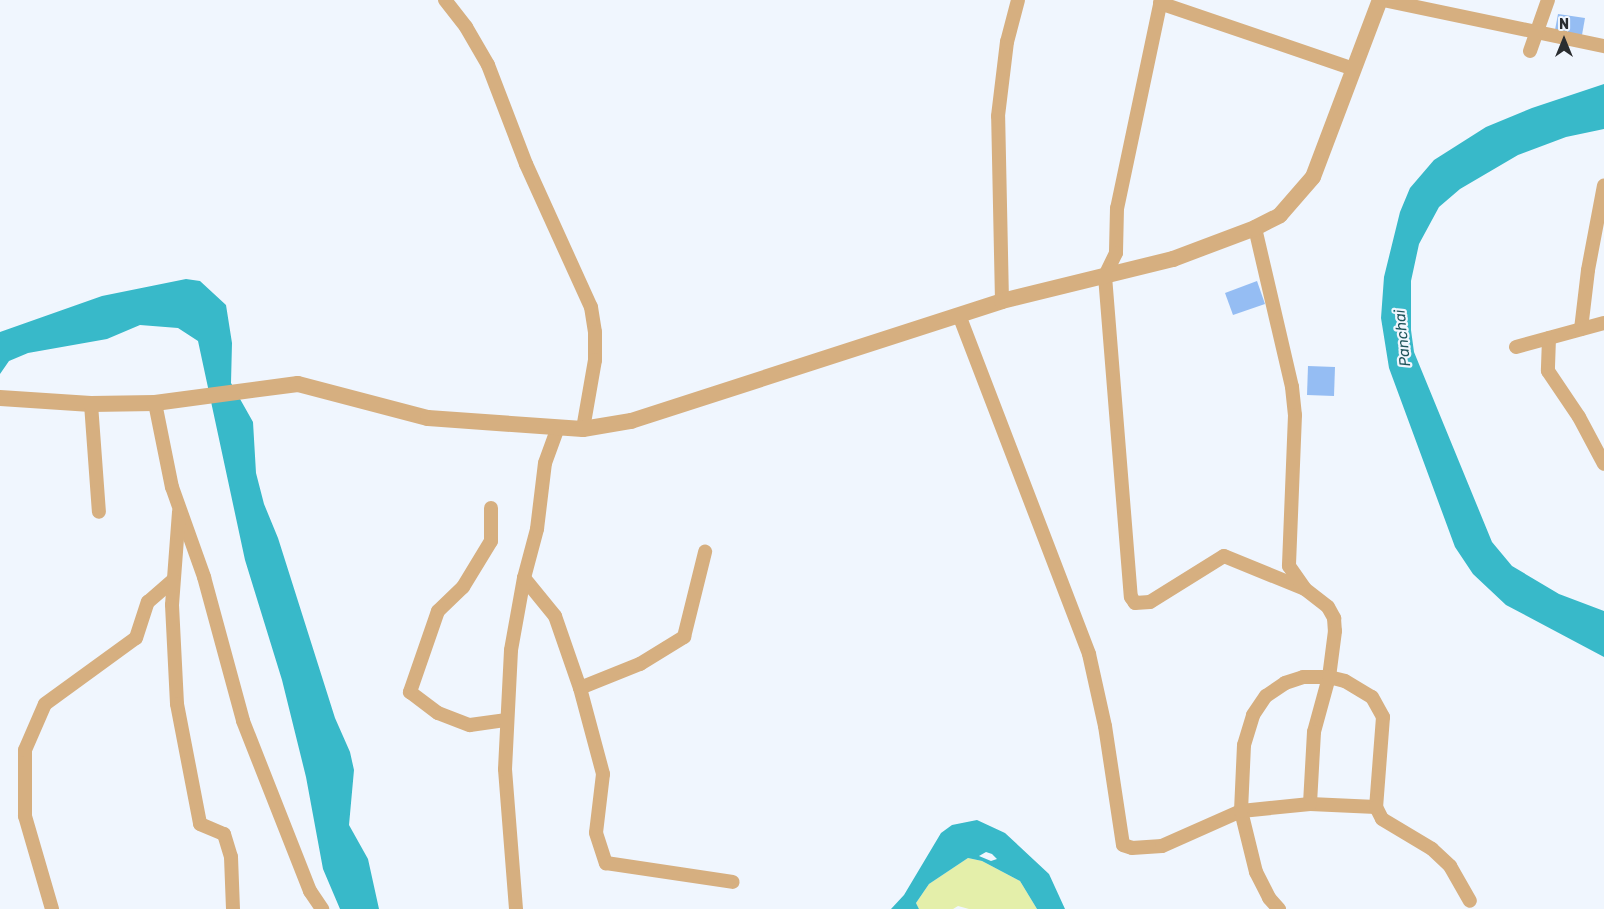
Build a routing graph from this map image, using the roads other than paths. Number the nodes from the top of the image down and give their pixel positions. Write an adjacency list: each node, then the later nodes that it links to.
1 (445, 0): 23 (street)
2 (1018, 0): 13 (street)
3 (1381, 0): 6 (street); 9 (street)
4 (1548, 0): 6 (street)
5 (1161, 2): 9 (street); 12 (street)
6 (1537, 31): 7 (street); 8 (street)
7 (1604, 46)
8 (1530, 51)
9 (1354, 69): 11 (street)
10 (1604, 185): 16 (street)
11 (1255, 228): 12 (street); 31 (street)
12 (1105, 276): 13 (street); 31 (street)
13 (1002, 301): 14 (street)
14 (959, 315): 23 (street); 37 (street)
15 (1604, 323): 16 (street)
16 (1581, 329): 17 (street)
17 (1549, 338): 18 (street); 24 (street)
18 (1516, 347)
19 (0, 398): 21 (street)
20 (155, 403): 21 (street); 22 (street); 25 (street)
21 (91, 404): 27 (street)
22 (558, 428): 23 (street); 29 (street)
23 (583, 429)
24 (1604, 464)
25 (179, 507): 30 (street); 42 (street)
26 (491, 508): 34 (street)
27 (99, 512)
28 (705, 552): 33 (street)
29 (524, 578): 33 (street); 34 (street)
30 (174, 580): 40 (street); 41 (street)
31 (1306, 589): 32 (street)
32 (1329, 677): 35 (street); 36 (street); 37 (street)
33 (580, 688): 38 (street)
34 (508, 720): 43 (street)
35 (1310, 804): 36 (street); 37 (street)
36 (1376, 807): 39 (street)
37 (1241, 811): 44 (street)
38 (733, 882)
39 (1470, 901)
40 (52, 909)
41 (233, 909)
42 (322, 909)
43 (516, 909)
44 (1279, 909)

